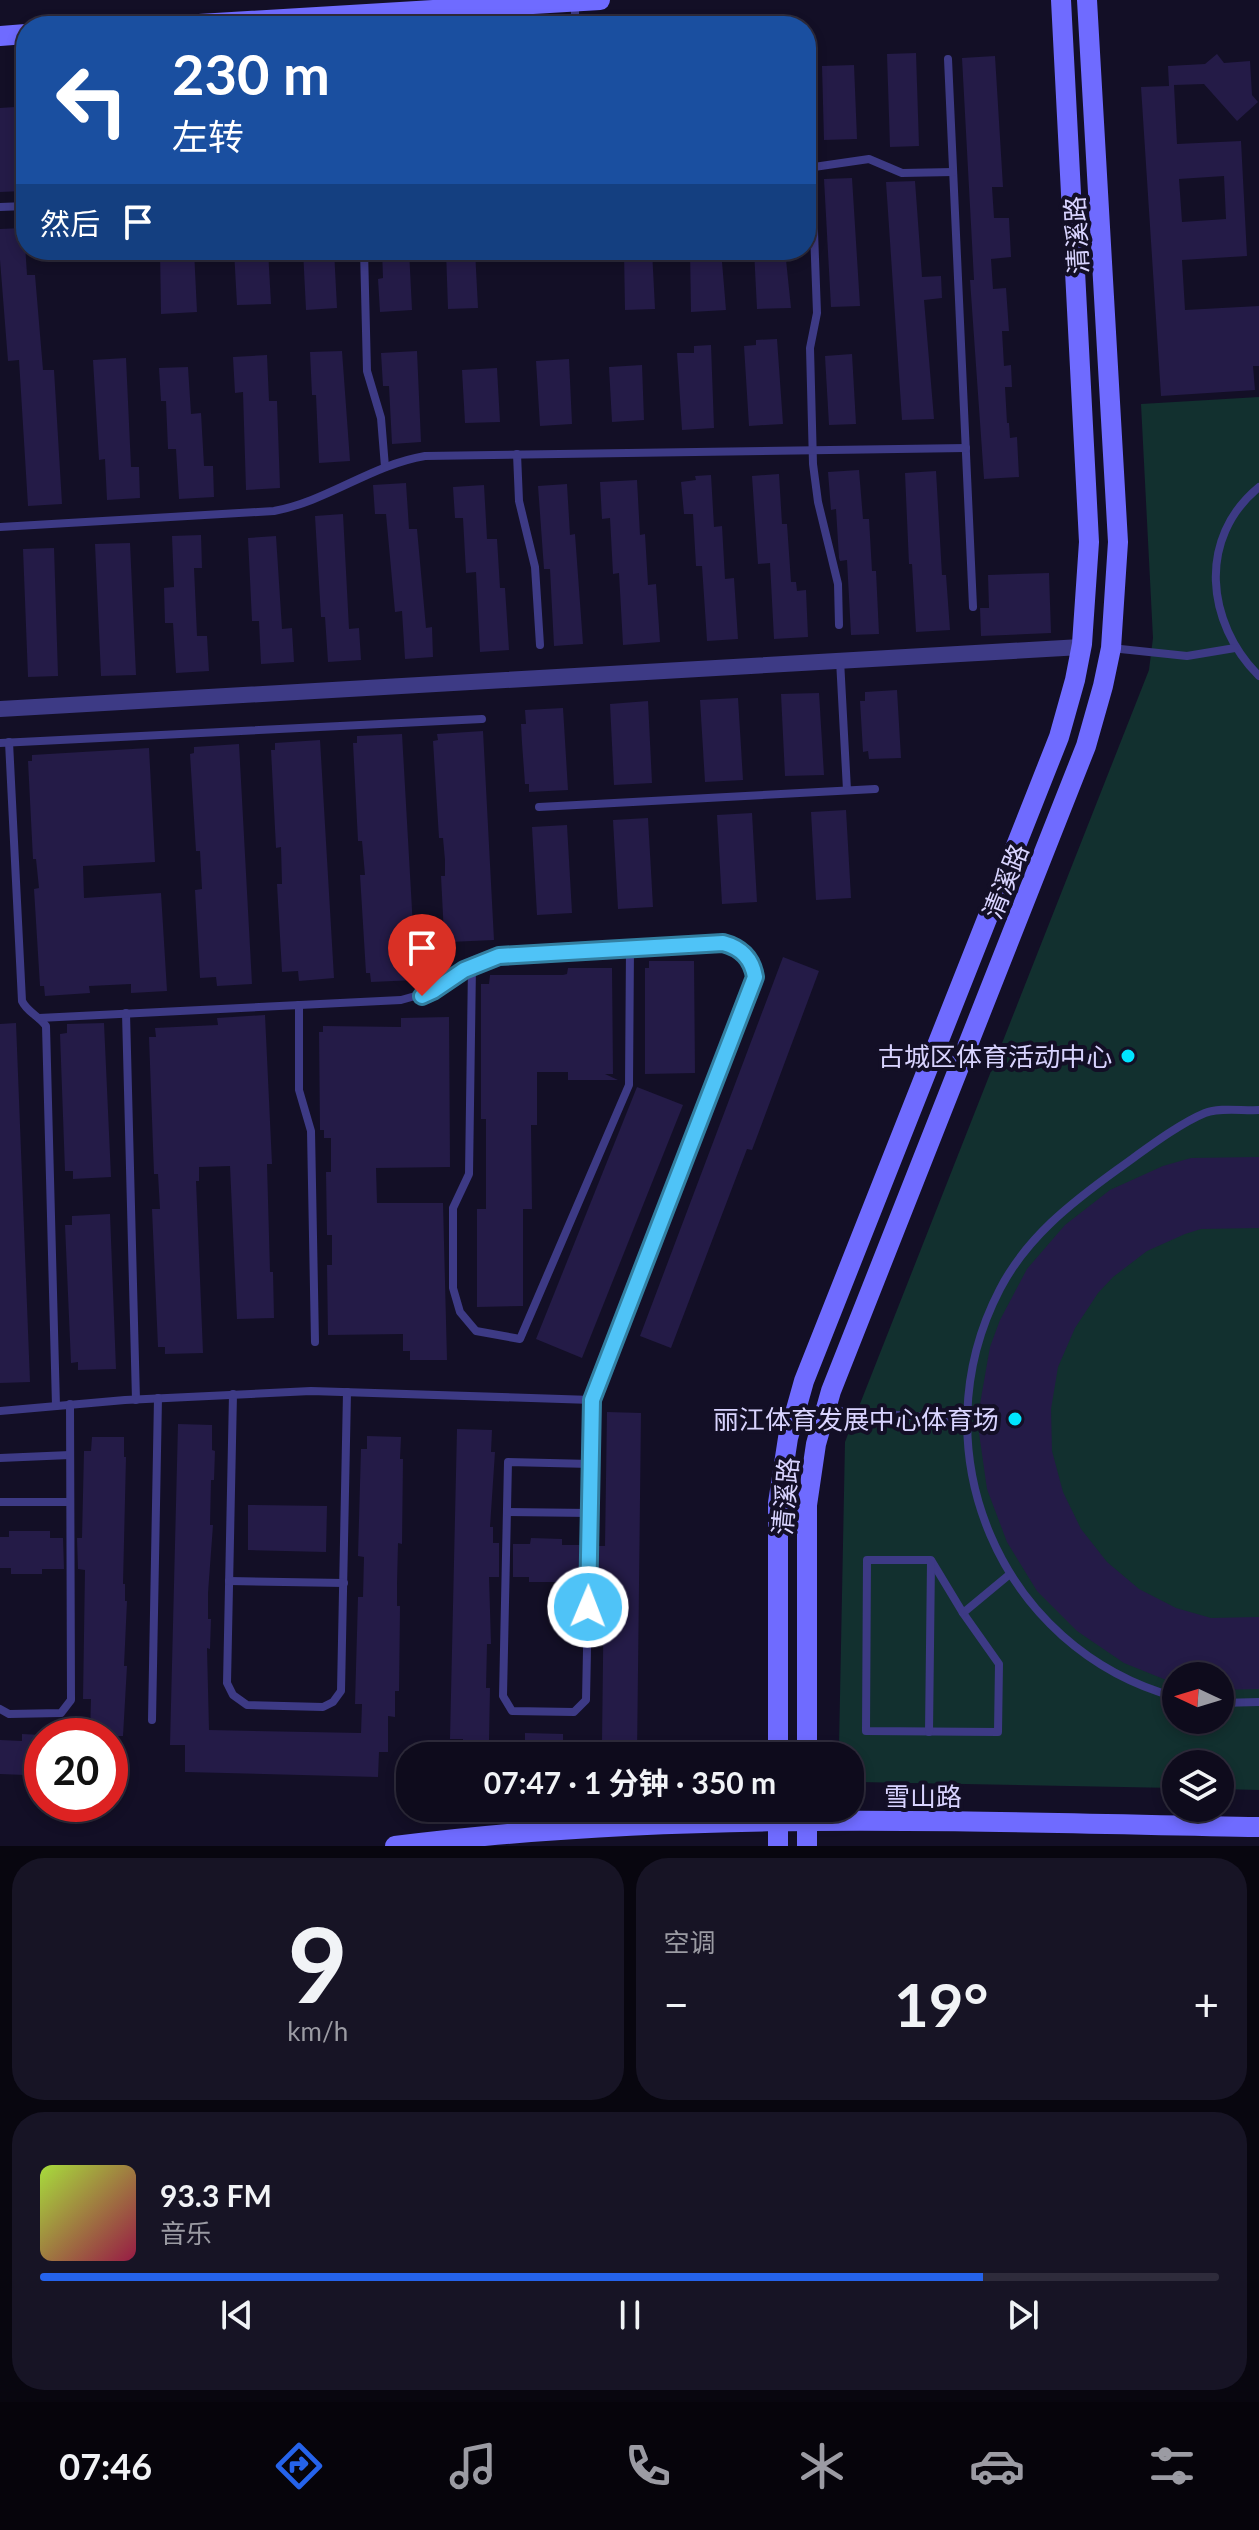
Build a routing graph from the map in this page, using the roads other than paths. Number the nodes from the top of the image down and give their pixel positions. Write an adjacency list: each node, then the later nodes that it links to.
1 (600, 0): 4 (street)
2 (1061, 0): 20 (street, 清溪路)
3 (1087, 0): 21 (street, 清溪路)
4 (575, 1): 5 (street)
5 (330, 16)
6 (948, 59): 8 (lane)
7 (816, 167): 8 (lane)
8 (953, 172): 11 (lane)
9 (364, 260): 14 (lane)
10 (814, 260): 12 (lane)
11 (966, 448): 12 (lane); 17 (lane)
12 (812, 450): 13 (lane); 18 (lane)
13 (517, 454): 14 (lane); 19 (lane)
14 (385, 467): 16 (lane)
15 (1259, 487): 22 (lane)
16 (0, 527)
17 (973, 607)
18 (839, 625)
19 (540, 645)
20 (1081, 647): 23 (street); 66 (street, 清溪路)
21 (1111, 648): 22 (lane); 45 (street, 清溪路)
22 (1235, 648): 24 (lane)
23 (840, 660): 25 (street); 29 (lane)
24 (1259, 676)
25 (0, 709)
26 (482, 719): 27 (lane)
27 (5, 742): 35 (lane)
28 (875, 789): 29 (lane)
29 (847, 790): 30 (lane)
30 (539, 807)
31 (630, 948): 32 (lane); 32 (lane); 42 (lane)
32 (472, 966): 33 (lane)
33 (299, 1005): 34 (lane); 37 (lane)
34 (126, 1013): 35 (lane); 41 (lane)
35 (39, 1018): 44 (lane)
36 (1259, 1110): 47 (lane)
37 (315, 1342)
38 (347, 1392): 39 (lane); 42 (lane); 58 (lane)
39 (233, 1394): 40 (lane); 57 (lane)
40 (158, 1398): 41 (lane); 64 (lane)
41 (136, 1400): 43 (lane)
42 (592, 1400): 50 (lane)
43 (70, 1404): 44 (lane); 48 (lane)
44 (56, 1406): 46 (lane)
45 (825, 1410): 47 (lane); 67 (street, 清溪路)
46 (0, 1411)
47 (967, 1420): 56 (lane)
48 (70, 1455): 49 (lane); 52 (lane)
49 (0, 1458)
50 (591, 1464): 53 (lane); 54 (lane)
51 (0, 1502): 52 (lane)
52 (70, 1502): 63 (lane)
53 (507, 1512): 54 (lane); 54 (lane)
54 (590, 1513)
55 (931, 1560): 59 (lane); 65 (lane); 65 (lane)
56 (1010, 1574): 59 (lane); 60 (lane)
57 (229, 1581): 58 (lane); 58 (lane)
58 (344, 1583)
59 (963, 1613): 65 (lane)
60 (1162, 1692)
61 (1259, 1702): 62 (lane)
62 (1234, 1703)
63 (0, 1709)
64 (152, 1720)
65 (929, 1732)
66 (778, 1742)
67 (807, 1742)
68 (864, 1817): 72 (street, 雪山路)
69 (688, 1822): 73 (street, 雪山路)
70 (778, 1822): 74 (street)
71 (807, 1822): 75 (street)
72 (1259, 1827)
73 (395, 1846)
74 (778, 1846)
75 (807, 1846)

